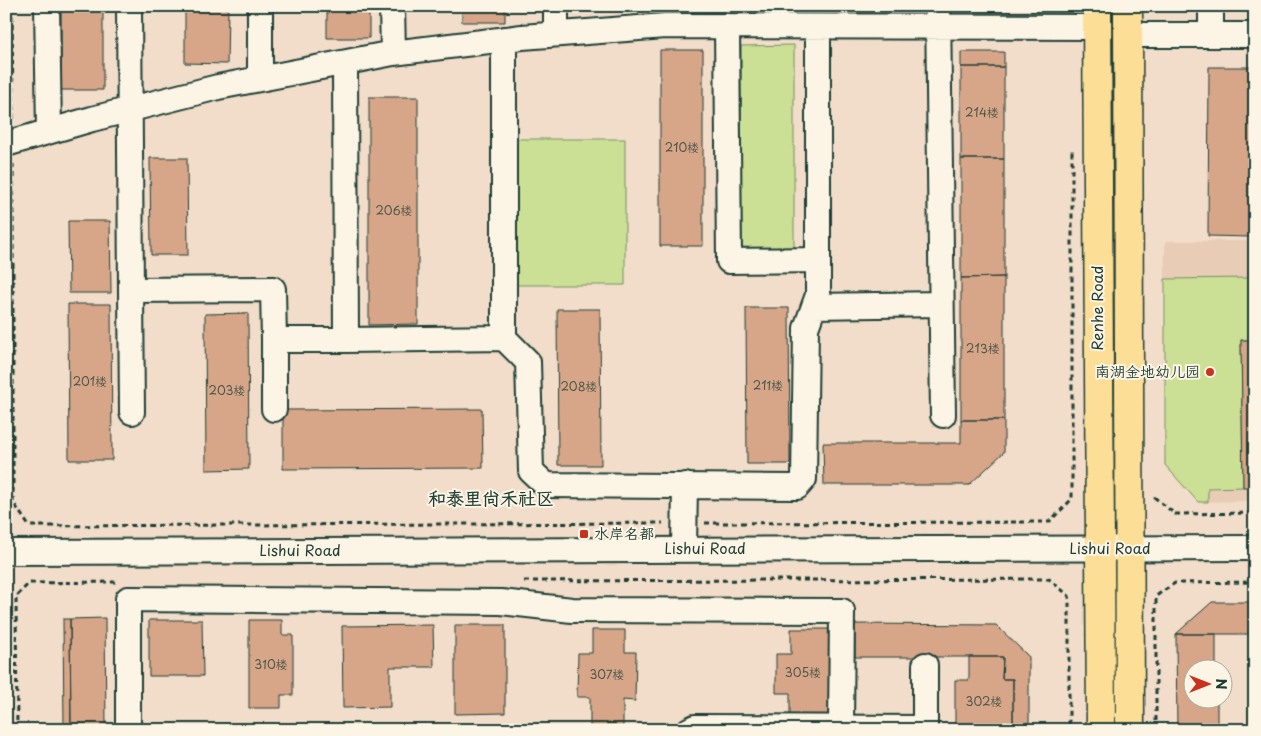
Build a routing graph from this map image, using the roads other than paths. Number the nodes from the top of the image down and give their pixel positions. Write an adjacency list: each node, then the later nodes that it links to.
1 (47, 6): 22 (street)
2 (129, 6): 21 (street)
3 (260, 6): 20 (street)
4 (392, 6): 18 (street)
5 (556, 6): 13 (street)
6 (1128, 6): 14 (main road, Renhe Road)
7 (1211, 6): 15 (street)
8 (687, 16): 11 (street); 13 (street)
9 (938, 17): 10 (street); 12 (street); 26 (street)
10 (1097, 17): 38 (main road, Renhe Road)
11 (727, 26): 12 (street); 24 (street)
12 (818, 27): 24 (street)
13 (556, 34): 17 (street)
14 (1128, 35): 15 (street); 35 (main road, Renhe Road)
15 (1212, 35): 16 (street)
16 (1255, 35)
17 (504, 39): 18 (street); 28 (street)
18 (392, 53): 19 (street)
19 (345, 63): 20 (street); 30 (street)
20 (260, 79): 21 (street)
21 (131, 109): 22 (street); 25 (street)
22 (49, 131): 23 (street)
23 (6, 144)
24 (818, 260): 27 (street)
25 (131, 290): 29 (street); 32 (street)
26 (940, 304): 27 (street); 33 (street)
27 (814, 306): 34 (street)
28 (504, 338): 30 (street); 34 (street)
29 (274, 340): 30 (street); 31 (street)
30 (346, 340)
31 (274, 410)
32 (132, 412)
33 (943, 415)
34 (685, 486): 37 (street)
35 (1129, 548): 36 (street, Lishui Road); 38 (street, Lishui Road); 46 (main road, Renhe Road)
36 (1255, 548)
37 (684, 549): 38 (street, Lishui Road); 39 (street, Lishui Road)
38 (1100, 549): 45 (main road, Renhe Road)
39 (6, 552)
40 (925, 665): 42 (street)
41 (841, 728): 42 (street); 43 (street); 44 (street)
42 (925, 729)
43 (128, 730)
44 (689, 730)
45 (1101, 730)
46 (1130, 730)

